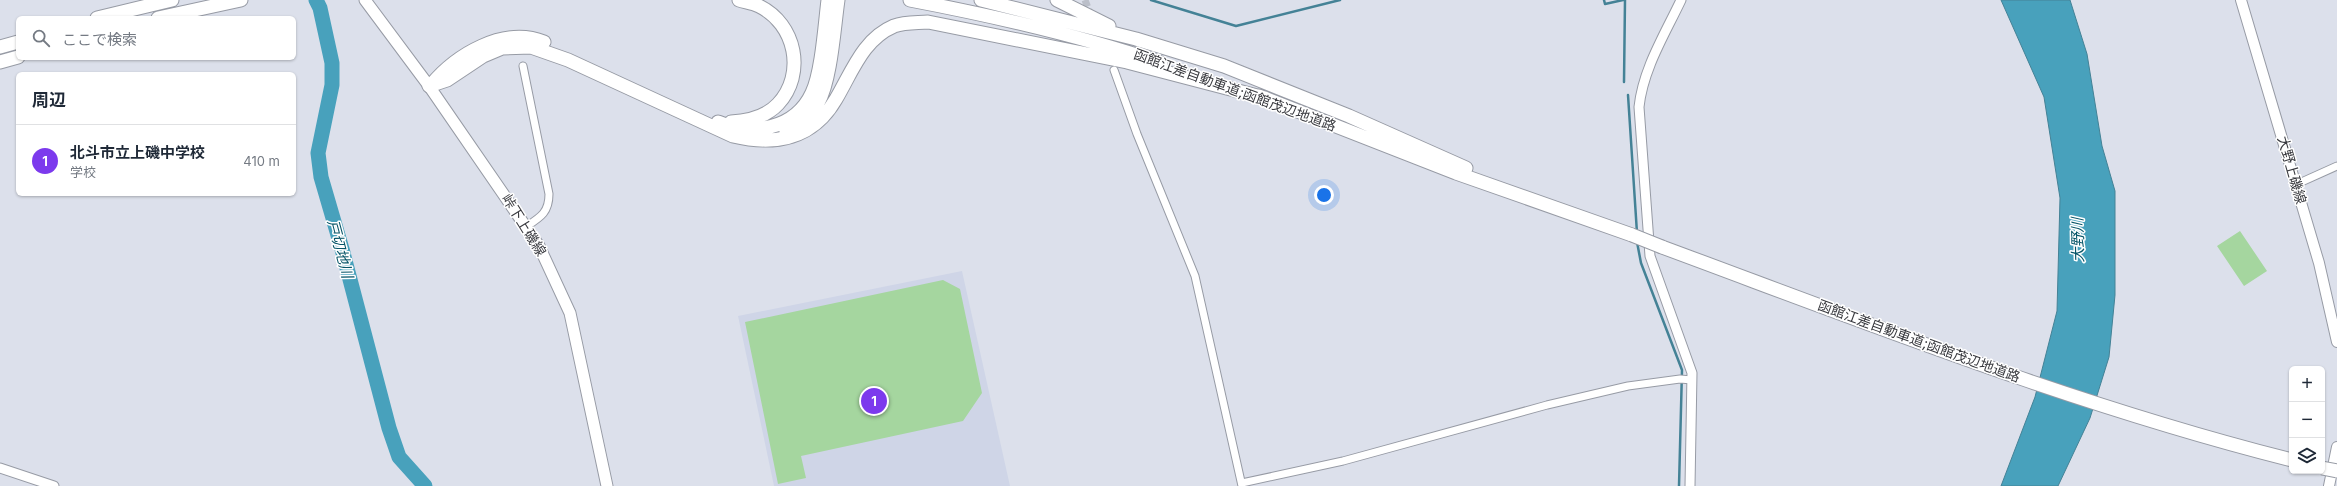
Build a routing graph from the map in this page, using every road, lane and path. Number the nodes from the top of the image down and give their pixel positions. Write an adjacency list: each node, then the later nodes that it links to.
1 (172, 0): 12 (highway)
2 (241, 0): 13 (highway)
3 (365, 0): 21 (main road, 峠下上磯線)
4 (739, 0): 23 (highway)
5 (828, 0): 23 (highway)
6 (838, 0): 24 (highway)
7 (910, 0): 22 (highway, 函館江差自動車道;函館茂辺地道路)
8 (981, 0): 14 (highway, 函館江差自動車道;函館茂辺地道路)
9 (1057, 0): 14 (highway)
10 (1681, 0): 30 (street)
11 (2241, 0): 26 (main road, 大野上磯線)
12 (105, 16)
13 (167, 16)
14 (1136, 39): 27 (highway, 函館江差自動車道;函館茂辺地道路)
15 (16, 43): 16 (highway)
16 (0, 47)
17 (16, 57): 18 (highway)
18 (0, 62)
19 (523, 66): 28 (street)
20 (1114, 70): 36 (street)
21 (429, 86): 23 (highway); 24 (highway); 28 (main road, 峠下上磯線)
22 (1266, 98): 24 (highway); 27 (highway, 函館江差自動車道;函館茂辺地道路)
23 (721, 123)
24 (756, 142)
25 (2337, 166): 26 (street)
26 (2297, 184): 29 (main road, 大野上磯線)
27 (1552, 206): 32 (highway, 函館江差自動車道;函館茂辺地道路, bridge)
28 (527, 226): 38 (main road, 峠下上磯線)
29 (2337, 342)
30 (1685, 379): 36 (street); 39 (street)
31 (2337, 447): 40 (main road)
32 (2289, 459)
33 (0, 468): 37 (street)
34 (2325, 469): 35 (highway, bridge)
35 (2337, 471)
36 (1242, 484)
37 (54, 486)
38 (607, 486)
39 (1690, 486)
40 (2329, 486)

